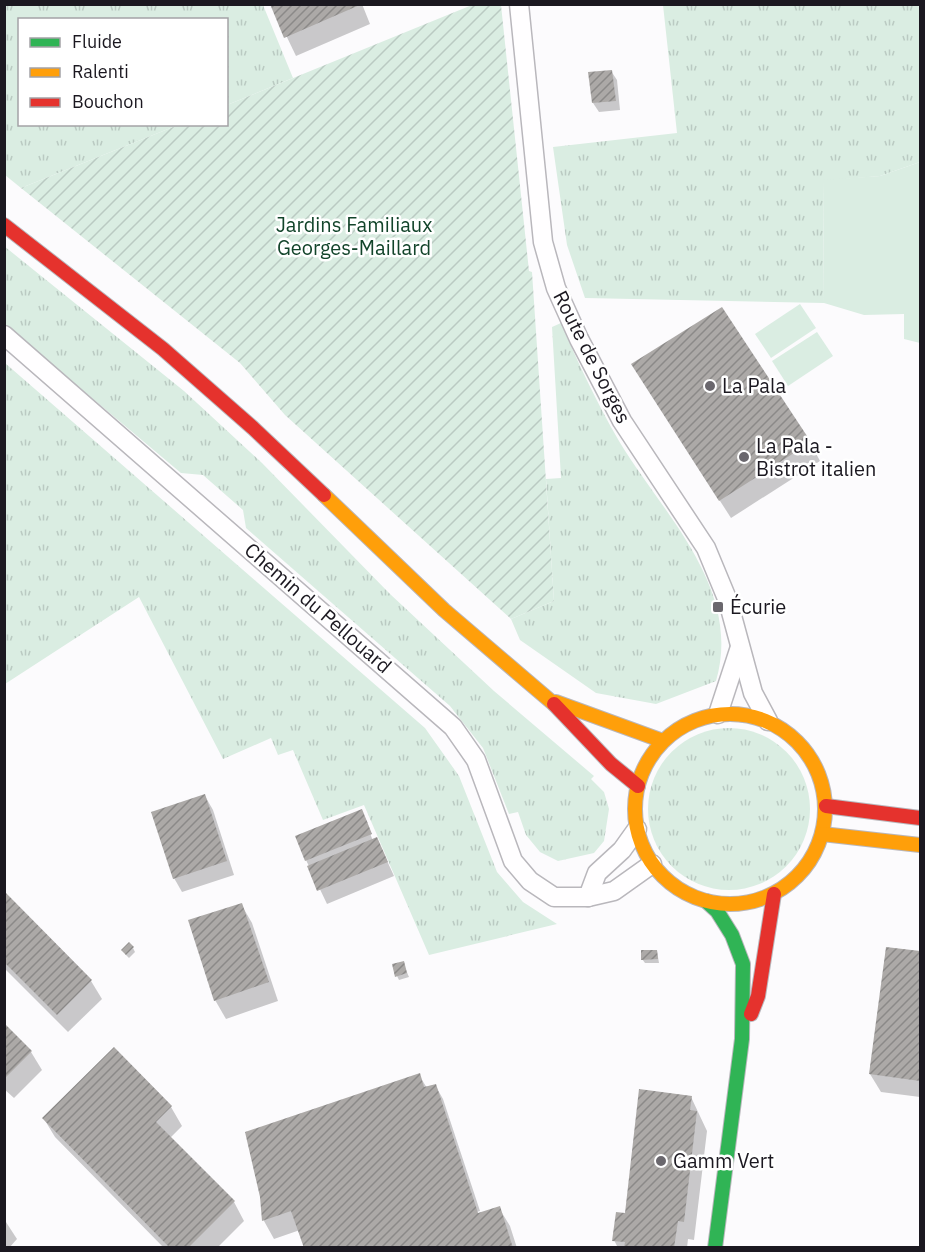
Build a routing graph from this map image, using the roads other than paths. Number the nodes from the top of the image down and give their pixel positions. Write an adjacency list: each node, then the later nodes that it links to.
1 (519, 4): 4 (street, Route de Sorges)
2 (4, 225): 5 (main road)
3 (4, 335): 17 (street, Chemin du Pellouard)
4 (740, 647): 6 (street); 7 (street, Route de Sorges)
5 (550, 700): 8 (main road); 9 (main road)
6 (718, 714): 7 (main road); 8 (main road)
7 (768, 721): 10 (main road)
8 (663, 741): 9 (main road)
9 (638, 786): 12 (main road)
10 (825, 806): 11 (main road); 13 (main road)
11 (921, 818)
12 (637, 829): 15 (main road); 17 (street)
13 (822, 834): 14 (main road); 16 (main road)
14 (921, 845)
15 (652, 864): 17 (street, Chemin du Pellouard); 18 (main road)
16 (774, 894): 18 (main road); 19 (main road)
17 (588, 897)
18 (706, 901): 19 (main road)
19 (742, 1039): 20 (main road)
20 (715, 1248)

